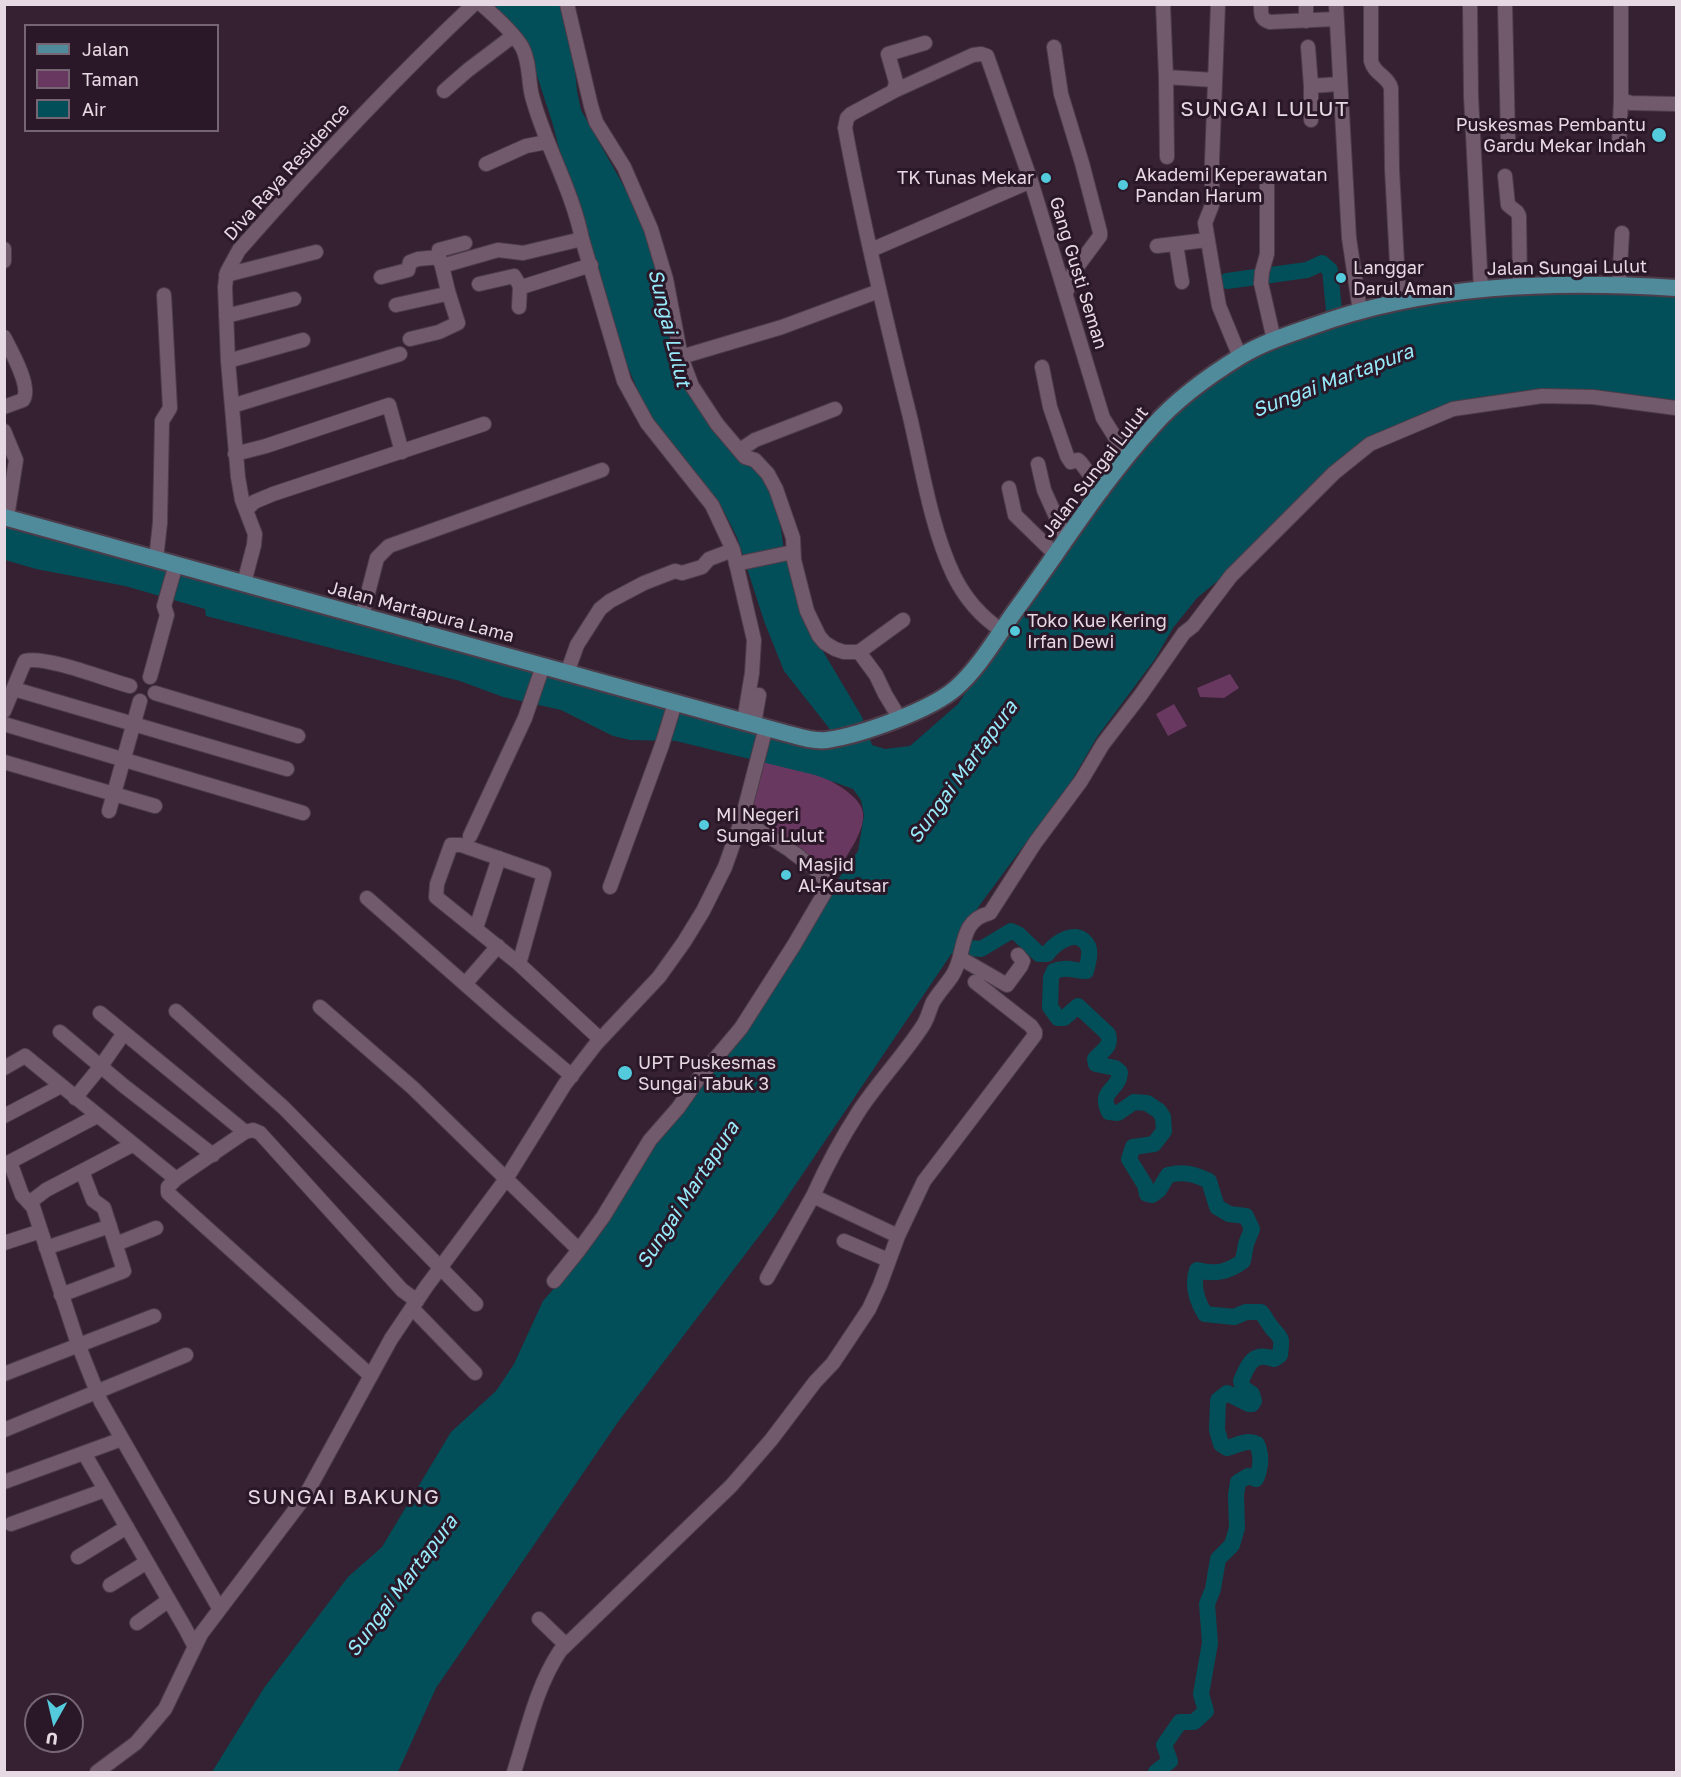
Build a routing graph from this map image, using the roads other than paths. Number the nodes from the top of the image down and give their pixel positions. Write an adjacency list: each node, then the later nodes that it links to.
1 (474, 4): 47 (street, Diva Raya Residence)
2 (481, 4): 14 (street)
3 (567, 4): 71 (street)
4 (1164, 4): 18 (street)
5 (1218, 4): 19 (street)
6 (1261, 4): 13 (street)
7 (1306, 4): 13 (street)
8 (1371, 4): 61 (street)
9 (1470, 4): 55 (street)
10 (1505, 4): 27 (street)
11 (1621, 4): 24 (street)
12 (1336, 12): 13 (street); 20 (street)
13 (1306, 21)
14 (513, 36): 22 (street); 28 (street)
15 (925, 43): 23 (street)
16 (1054, 47): 58 (street)
17 (1308, 47): 21 (street)
18 (1166, 78): 19 (street); 30 (street)
19 (1214, 80): 37 (street)
20 (1339, 84): 21 (street); 64 (street)
21 (1311, 86): 26 (street)
22 (444, 91)
23 (894, 91): 34 (street, Gang Gusti Seman); 42 (street)
24 (1621, 100): 25 (street); 29 (street)
25 (1677, 104)
26 (1311, 120)
27 (1508, 140)
28 (547, 141): 31 (street); 36 (street)
29 (1619, 144)
30 (1167, 157)
31 (486, 164)
32 (1505, 176): 52 (street)
33 (1267, 177): 69 (street)
34 (1030, 180): 42 (street); 58 (street, Gang Gusti Seman)
35 (1622, 233): 51 (street)
36 (582, 239): 45 (street); 46 (street)
37 (1207, 240): 39 (street); 72 (street)
38 (465, 243): 45 (street)
39 (1176, 244): 40 (street); 49 (street)
40 (1157, 246)
41 (4, 249): 44 (street)
42 (871, 250): 57 (street)
43 (316, 252): 47 (street)
44 (4, 261)
45 (440, 261): 48 (street); 56 (street)
46 (591, 265): 53 (street); 95 (street)
47 (226, 275): 65 (street, Diva Raya Residence)
48 (381, 277)
49 (1182, 282)
50 (479, 284): 53 (street)
51 (1619, 285): 52 (main road, Jalan Sungai Lulut); 54 (main road, Jalan Sungai Lulut)
52 (1520, 286): 55 (main road, Jalan Sungai Lulut)
53 (520, 288): 63 (street)
54 (1677, 288)
55 (1481, 289): 61 (main road, Jalan Sungai Lulut)
56 (448, 291): 62 (street); 67 (street)
57 (879, 291): 71 (street); 100 (street)
58 (1066, 293): 84 (street, Gang Gusti Seman)
59 (164, 295): 94 (street)
60 (294, 299): 65 (street)
61 (1399, 301): 64 (main road, Jalan Sungai Lulut)
62 (396, 305)
63 (515, 307)
64 (1360, 311): 69 (main road, Jalan Sungai Lulut)
65 (226, 316): 73 (street, Diva Raya Residence)
66 (4, 337): 76 (street)
67 (410, 339)
68 (303, 340): 73 (street)
69 (1274, 340): 72 (main road, Jalan Sungai Lulut)
70 (400, 354): 75 (street)
71 (681, 357): 81 (street)
72 (1240, 357): 84 (main road, Jalan Sungai Lulut)
73 (228, 361): 75 (street, Diva Raya Residence)
74 (1042, 367): 88 (street)
75 (232, 406): 83 (street, Diva Raya Residence)
76 (4, 407)
77 (1677, 408): 134 (street)
78 (835, 409): 81 (street)
79 (484, 424): 82 (street)
80 (4, 431): 90 (street)
81 (740, 450): 92 (street)
82 (402, 452): 83 (street); 89 (street)
83 (236, 454): 89 (street, Diva Raya Residence)
84 (1127, 456): 88 (main road, Jalan Sungai Lulut)
85 (1038, 464): 91 (street)
86 (602, 471): 98 (street)
87 (1009, 488): 93 (street)
88 (1102, 490): 91 (main road, Jalan Sungai Lulut)
89 (246, 510): 97 (street, Diva Raya Residence)
90 (9, 518): 94 (main road, Jalan Martapura Lama)
91 (1066, 539): 93 (main road, Jalan Sungai Lulut)
92 (791, 552): 95 (street); 101 (street)
93 (1056, 555): 100 (main road, Jalan Sungai Lulut)
94 (156, 559): 96 (main road, Jalan Martapura Lama)
95 (737, 559): 103 (street); 115 (street)
96 (174, 568): 97 (main road, Jalan Martapura Lama); 104 (street)
97 (244, 583): 98 (main road, Jalan Martapura Lama)
98 (362, 616): 102 (main road, Jalan Martapura Lama)
99 (903, 620): 101 (street)
100 (1000, 630): 112 (main road, Jalan Sungai Lulut)
101 (859, 652): 112 (street)
102 (542, 667): 103 (main road, Jalan Martapura Lama); 126 (street)
103 (567, 673): 110 (main road, Jalan Martapura Lama)
104 (147, 677): 105 (street); 107 (street)
105 (130, 687): 106 (street); 109 (street)
106 (14, 689): 111 (street); 114 (street)
107 (155, 693): 109 (street); 116 (street)
108 (759, 695): 115 (street)
109 (140, 701): 114 (street)
110 (675, 704): 115 (main road, Jalan Martapura Lama); 130 (street)
111 (4, 711)
112 (900, 719): 117 (main road, Jalan Sungai Lulut)
113 (4, 724): 118 (street)
114 (134, 724): 118 (street); 120 (street)
115 (757, 726): 117 (main road, Jalan Martapura Lama); 125 (street)
116 (298, 736)
117 (827, 740)
118 (123, 759): 121 (street); 124 (street)
119 (4, 762): 121 (street)
120 (287, 769)
121 (114, 794): 122 (street); 123 (street)
122 (156, 806)
123 (109, 811)
124 (303, 813)
125 (742, 819): 127 (street); 144 (street)
126 (470, 836)
127 (791, 851): 129 (street); 169 (street)
128 (499, 858): 132 (street); 132 (street); 136 (street)
129 (821, 871)
130 (610, 887)
131 (367, 897): 138 (street)
132 (476, 928): 133 (street)
133 (498, 946): 136 (street); 138 (street)
134 (961, 951): 135 (street); 137 (street)
135 (1018, 955)
136 (518, 963): 144 (street)
137 (955, 972): 159 (street); 164 (street)
138 (465, 984): 147 (street)
139 (320, 1007): 158 (street)
140 (176, 1011): 171 (street)
141 (100, 1013): 143 (street)
142 (60, 1032): 145 (street)
143 (124, 1033): 145 (street); 152 (street)
144 (600, 1040): 147 (street)
145 (101, 1066): 149 (street); 154 (street)
146 (4, 1068): 148 (street)
147 (572, 1076): 158 (street)
148 (61, 1086): 149 (street); 150 (street)
149 (75, 1098): 151 (street)
150 (4, 1116)
151 (97, 1116): 153 (street); 155 (street)
152 (245, 1132): 154 (street); 176 (street)
153 (132, 1144): 156 (street); 157 (street)
154 (213, 1155): 157 (street)
155 (7, 1164): 160 (street)
156 (82, 1171): 160 (street); 161 (street)
157 (176, 1179): 182 (street)
158 (506, 1179): 169 (street); 171 (street)
159 (813, 1196): 164 (street); 172 (street)
160 (29, 1203): 163 (street)
161 (110, 1226): 167 (street); 168 (street)
162 (156, 1228): 167 (street)
163 (41, 1231): 166 (street); 168 (street)
164 (897, 1236): 170 (street)
165 (844, 1241): 170 (street)
166 (4, 1243)
167 (116, 1244): 174 (street)
168 (46, 1248): 174 (street)
169 (579, 1250): 173 (street)
170 (888, 1260): 198 (street)
171 (441, 1267): 175 (street); 176 (street)
172 (767, 1278)
173 (554, 1281)
174 (61, 1294): 178 (street)
175 (476, 1304)
176 (415, 1305): 180 (street); 182 (street)
177 (154, 1316): 178 (street)
178 (78, 1344): 181 (street); 183 (street)
179 (186, 1355): 183 (street)
180 (475, 1373)
181 (4, 1374)
182 (370, 1376): 195 (street)
183 (96, 1391): 184 (street); 185 (street)
184 (4, 1430)
185 (122, 1439): 186 (street); 195 (street)
186 (84, 1453): 187 (street); 188 (street)
187 (4, 1482)
188 (105, 1490): 189 (street); 190 (street)
189 (11, 1524)
190 (127, 1527): 191 (street); 192 (street)
191 (78, 1557)
192 (147, 1562): 193 (street); 194 (street)
193 (110, 1585)
194 (170, 1600): 197 (street); 199 (street)
195 (219, 1608): 199 (street)
196 (540, 1619): 198 (street)
197 (137, 1623)
198 (566, 1646): 201 (street)
199 (195, 1647): 200 (street)
200 (97, 1773)
201 (514, 1773)

